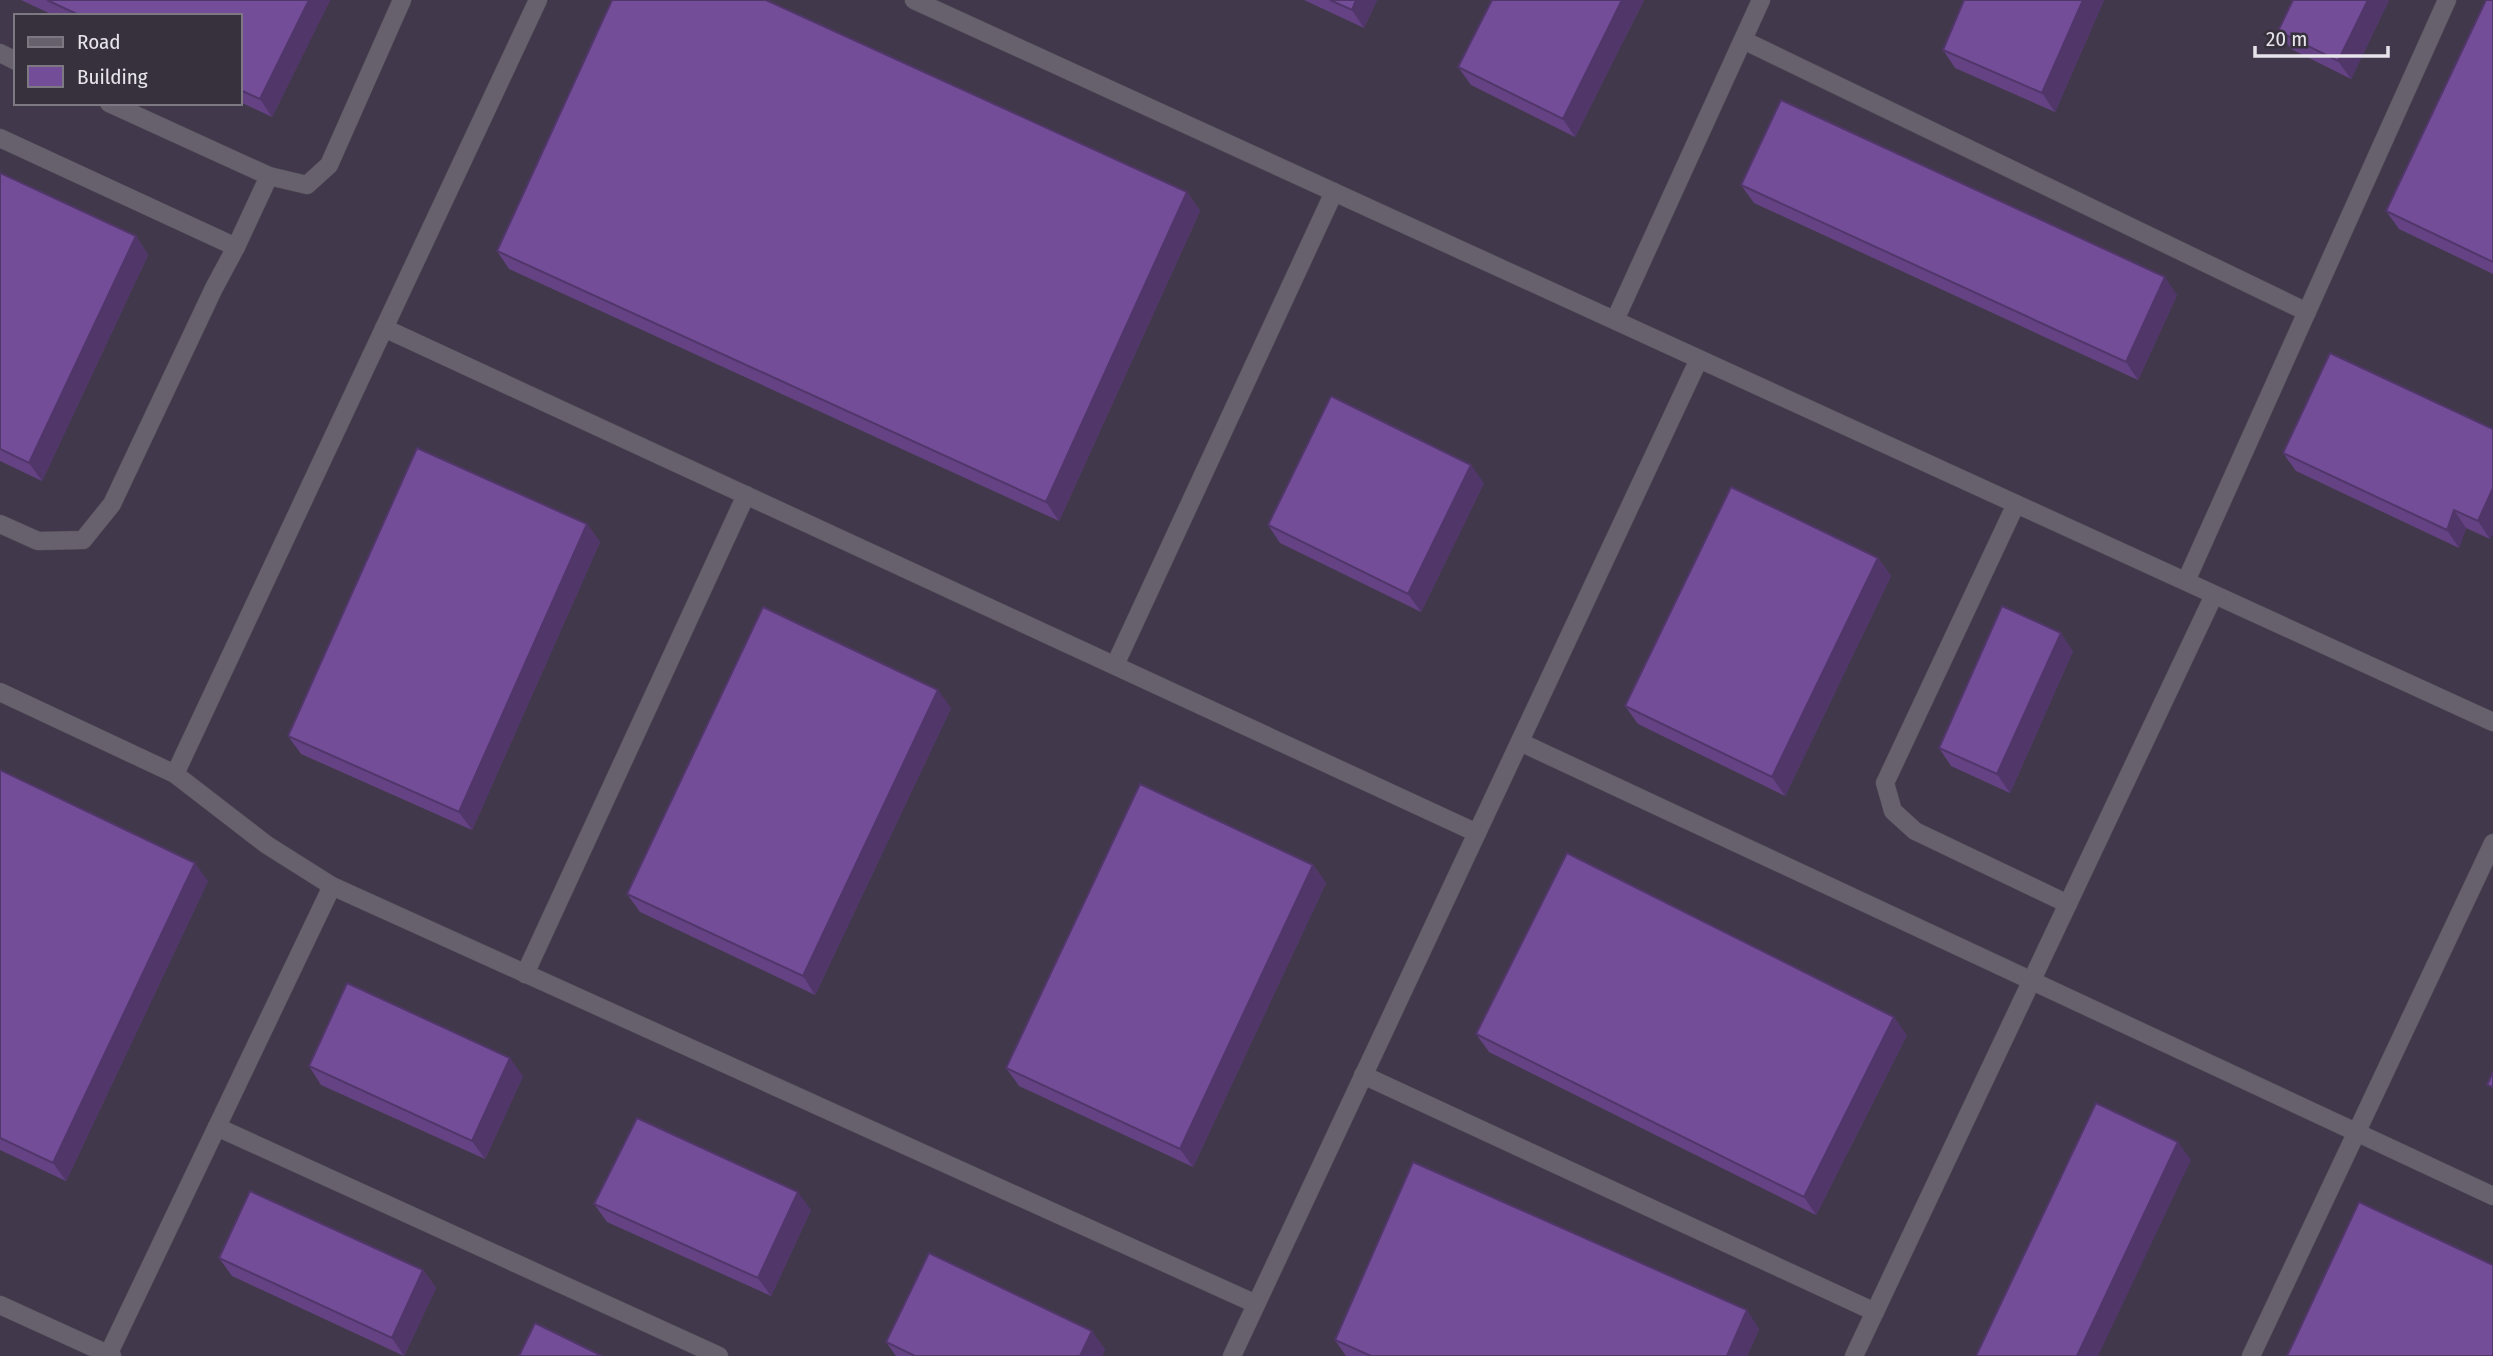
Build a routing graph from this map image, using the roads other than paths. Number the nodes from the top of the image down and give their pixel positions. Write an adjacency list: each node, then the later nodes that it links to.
1 (402, 0): 9 (lane)
2 (538, 0): 14 (lane)
3 (914, 0): 10 (lane)
4 (1762, 0): 6 (lane)
5 (2447, 0): 12 (lane)
6 (1743, 40): 12 (lane); 13 (lane)
7 (113, 105): 9 (lane)
8 (0, 138): 11 (lane)
9 (269, 176): 11 (lane)
10 (1334, 192): 13 (lane); 21 (lane)
11 (236, 247): 18 (lane)
12 (2307, 312): 19 (lane)
13 (1615, 320): 15 (lane)
14 (384, 328): 16 (lane); 25 (lane)
15 (1699, 359): 17 (lane); 24 (lane)
16 (746, 495): 21 (lane); 30 (lane)
17 (2017, 504): 19 (lane); 29 (lane)
18 (0, 524)
19 (2186, 581): 20 (lane)
20 (2214, 595): 23 (lane); 29 (lane)
21 (1115, 665): 26 (lane)
22 (0, 692): 25 (lane)
23 (2493, 722)
24 (1520, 742): 26 (lane); 31 (lane)
25 (175, 774): 28 (lane)
26 (1477, 833): 32 (lane)
27 (2493, 843): 34 (lane)
28 (332, 886): 30 (lane); 33 (lane)
29 (2068, 904): 31 (lane)
30 (525, 974): 36 (lane)
31 (2032, 981): 34 (lane); 38 (lane)
32 (1363, 1075): 36 (lane); 38 (lane)
33 (218, 1127): 39 (lane); 40 (lane)
34 (2357, 1132): 35 (lane); 43 (lane)
35 (2493, 1196)
36 (1256, 1304): 41 (lane)
37 (0, 1306): 39 (lane)
38 (1875, 1311): 42 (lane)
39 (110, 1355)
40 (719, 1356)
41 (1232, 1356)
42 (1854, 1356)
43 (2251, 1356)

